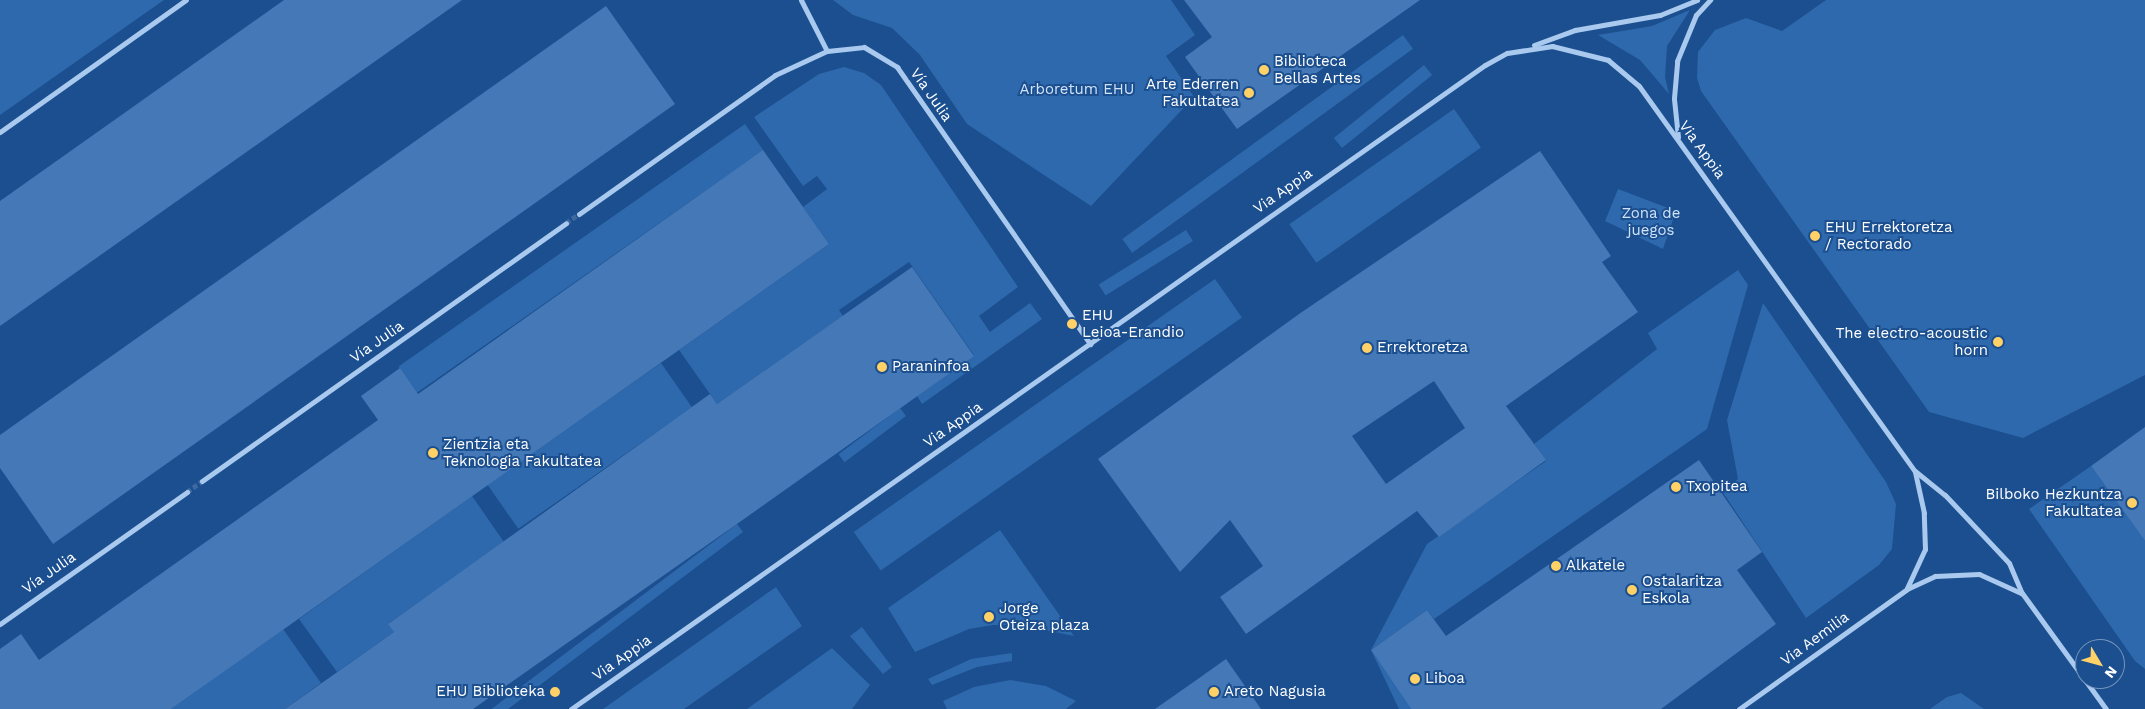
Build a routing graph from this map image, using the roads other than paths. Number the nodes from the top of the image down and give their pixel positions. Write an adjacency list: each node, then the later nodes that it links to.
1 (186, 0): 7 (street)
2 (801, 0): 6 (street)
3 (1697, 0): 5 (street)
4 (1710, 0): 8 (street)
5 (1528, 48): 8 (street, Via Appia); 11 (street, Via Appia)
6 (827, 50): 9 (street, Vía Julia); 11 (street, Vía Julia)
7 (0, 132)
8 (1678, 138): 12 (street, Via Appia)
9 (579, 214)
10 (566, 223): 13 (street, Vía Julia)
11 (1090, 344): 18 (street, Via Appia)
12 (1915, 471): 15 (street); 16 (street)
13 (202, 481)
14 (187, 492): 17 (street, Vía Julia)
15 (1907, 589): 16 (street, Via Aemilia); 19 (street, Via Aemilia)
16 (2022, 593): 20 (street)
17 (0, 624)
18 (571, 709)
19 (1738, 709)
20 (2106, 709)

